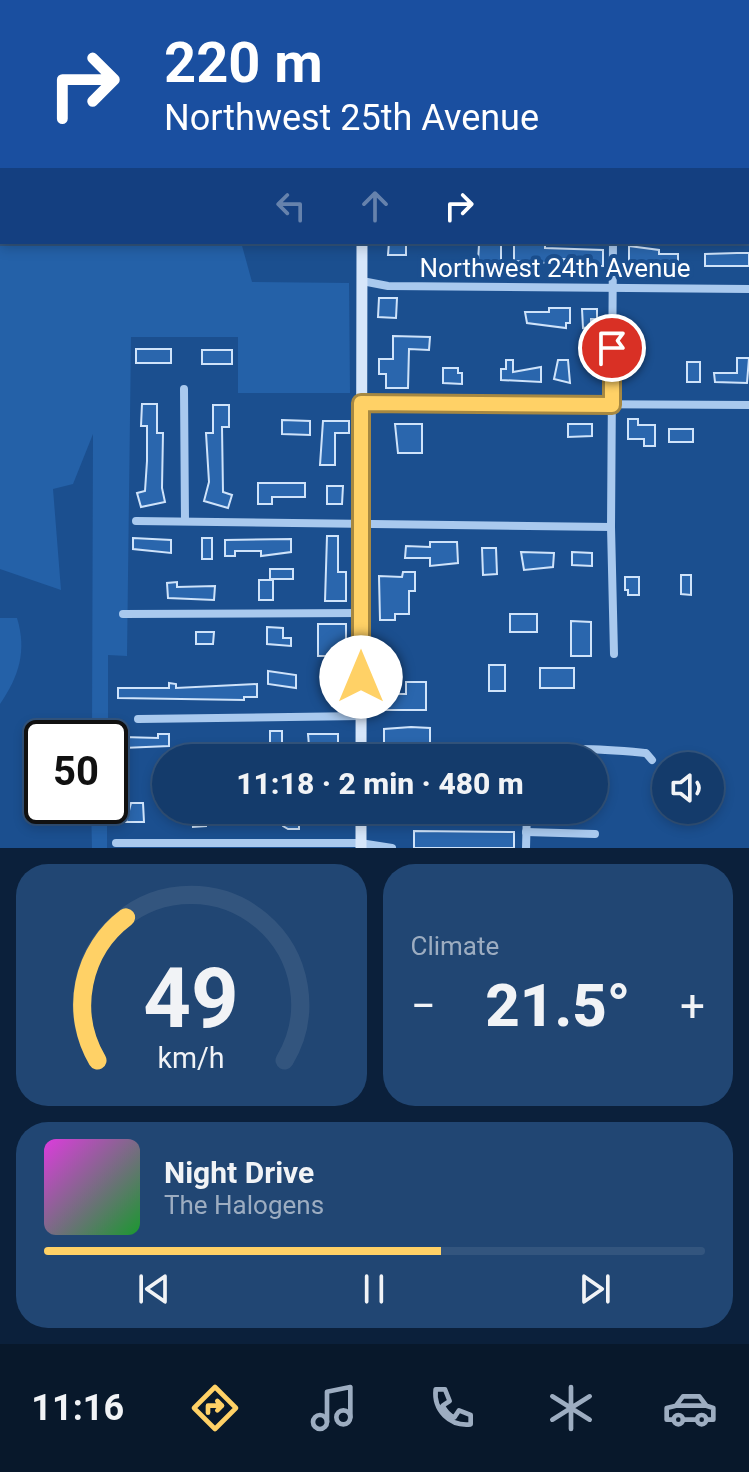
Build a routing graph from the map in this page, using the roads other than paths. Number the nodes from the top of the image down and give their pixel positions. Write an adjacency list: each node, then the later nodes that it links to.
1 (362, 244): 3 (main road)
2 (613, 244): 4 (street)
3 (362, 281): 4 (street, Northwest 24th Avenue); 7 (main road)
4 (612, 288): 5 (street, Northwest 24th Avenue); 8 (street)
5 (749, 289)
6 (184, 389): 11 (street)
7 (361, 403): 8 (street); 12 (main road)
8 (612, 405): 9 (street); 13 (street)
9 (749, 405)
10 (136, 521): 11 (street)
11 (185, 521): 12 (street)
12 (361, 523): 13 (street); 14 (main road)
13 (611, 527): 16 (street)
14 (361, 613): 15 (street); 17 (main road)
15 (123, 614)
16 (614, 654)
17 (361, 716): 18 (street); 19 (main road)
18 (138, 719)
19 (361, 744)
20 (608, 751): 21 (street)
21 (652, 760)
22 (361, 824): 27 (main road)
23 (526, 824): 24 (street)
24 (526, 832): 25 (street); 29 (street)
25 (595, 834)
26 (116, 843): 27 (street)
27 (360, 845): 28 (street)
28 (392, 848)
29 (526, 848)

